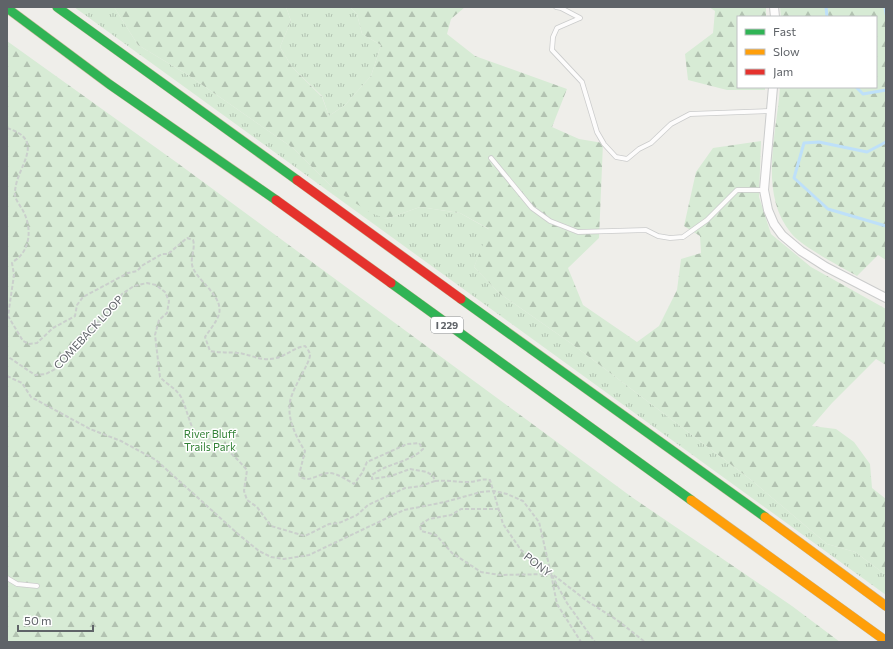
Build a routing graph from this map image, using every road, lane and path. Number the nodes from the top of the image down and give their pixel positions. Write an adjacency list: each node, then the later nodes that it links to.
1 (57, 7): 18 (highway, I 229)
2 (556, 7): 5 (lane)
3 (7, 8): 22 (highway, I 229)
4 (773, 88): 5 (street)
5 (770, 111): 8 (street)
6 (7, 128): 12 (path, COMEBACK LOOP)
7 (490, 158): 8 (lane)
8 (764, 190): 9 (street)
9 (886, 298)
10 (7, 356): 12 (path, COMEBACK LOOP)
11 (7, 376): 13 (path)
12 (435, 481): 13 (path, PONY)
13 (494, 491): 14 (path, PONY); 15 (path)
14 (499, 509): 15 (path, PONY); 15 (path)
15 (551, 574): 19 (path); 20 (path); 21 (path, PONY)
16 (7, 578): 17 (lane)
17 (37, 586)
18 (886, 606)
19 (581, 642)
20 (594, 642)
21 (645, 642)
22 (886, 642)

